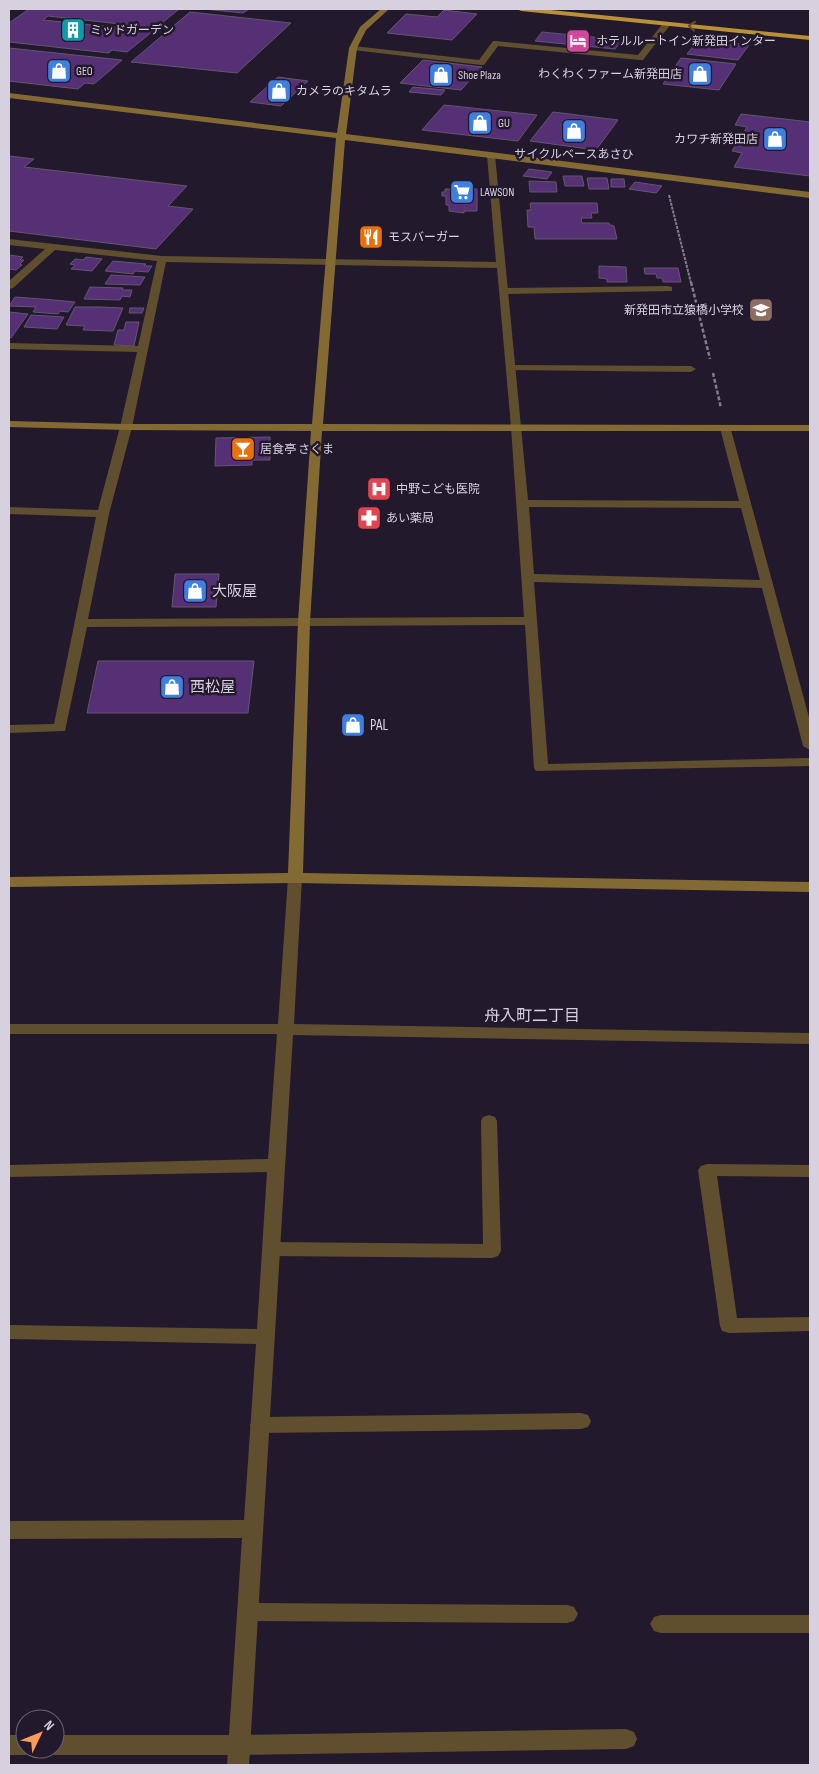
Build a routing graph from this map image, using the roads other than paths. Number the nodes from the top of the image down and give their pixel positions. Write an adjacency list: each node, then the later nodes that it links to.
1 (385, 9): 5 (street)
2 (521, 9): 3 (highway)
3 (666, 24): 4 (highway, one-way to 3); 5 (street)
4 (810, 38)
5 (353, 48): 7 (street)
6 (9, 96): 7 (street)
7 (341, 136): 8 (street); 13 (street)
8 (492, 155): 9 (street); 14 (street)
9 (810, 195)
10 (9, 242): 11 (street)
11 (52, 248): 12 (street); 15 (street)
12 (162, 259): 13 (street); 19 (street)
13 (330, 261): 14 (street); 24 (street)
14 (502, 265): 17 (street)
15 (9, 286)
16 (668, 289): 17 (street)
17 (504, 290): 20 (street)
18 (9, 346): 19 (street)
19 (143, 349): 23 (street)
20 (512, 368): 21 (street); 25 (street)
21 (691, 369)
22 (9, 424): 23 (street)
23 (126, 427): 24 (street); 31 (street)
24 (316, 427): 25 (street); 36 (street)
25 (517, 427): 26 (street); 28 (street)
26 (726, 428): 27 (street); 29 (street)
27 (810, 428)
28 (522, 503): 29 (street); 32 (street)
29 (746, 505): 33 (street)
30 (9, 510): 31 (street)
31 (103, 514): 35 (street)
32 (528, 578): 33 (street); 34 (street)
33 (767, 584): 38 (street)
34 (531, 621): 36 (street); 39 (street)
35 (81, 622): 36 (street); 37 (street)
36 (304, 622): 40 (street)
37 (9, 729)
38 (810, 746)
39 (810, 762)
40 (295, 878): 41 (street); 42 (street); 44 (street)
41 (9, 882)
42 (810, 886)
43 (9, 1029): 44 (street)
44 (286, 1029): 45 (street); 47 (street)
45 (810, 1039)
46 (489, 1121): 50 (street)
47 (277, 1165): 48 (street); 50 (street)
48 (9, 1171)
49 (810, 1171): 51 (street)
50 (272, 1249): 53 (street)
51 (810, 1324)
52 (9, 1332): 53 (street)
53 (266, 1337): 55 (street)
54 (581, 1421): 55 (street)
55 (260, 1425): 56 (street)
56 (253, 1529): 57 (street); 58 (street)
57 (9, 1530)
58 (248, 1612): 59 (street); 64 (street)
59 (567, 1614)
60 (661, 1624): 61 (street)
61 (810, 1624)
62 (626, 1739): 64 (street)
63 (65, 1746): 64 (street)
64 (239, 1755)

